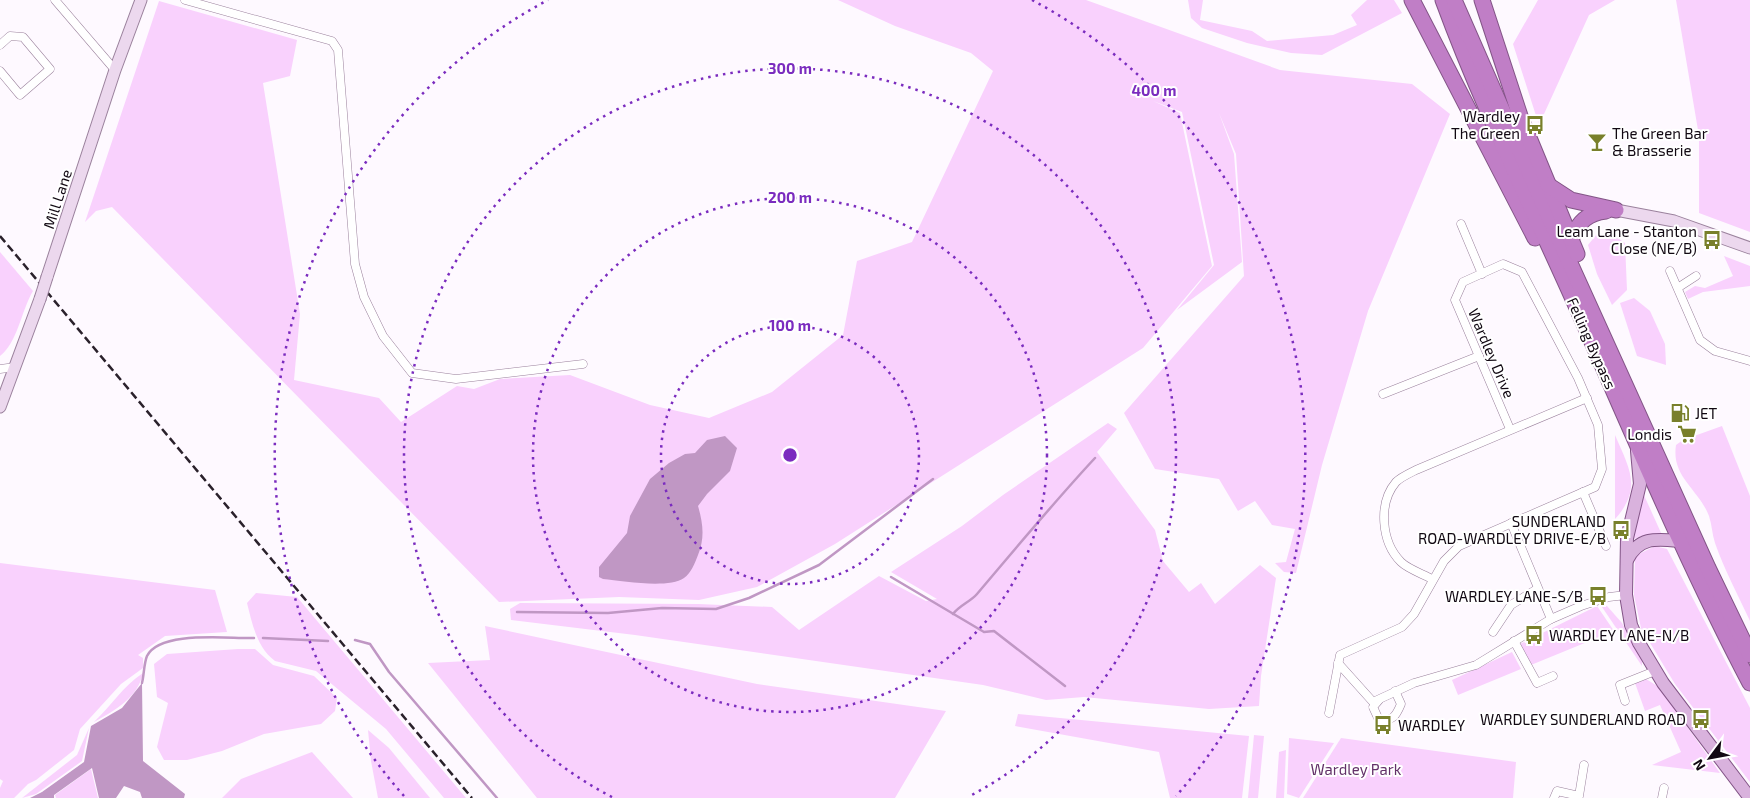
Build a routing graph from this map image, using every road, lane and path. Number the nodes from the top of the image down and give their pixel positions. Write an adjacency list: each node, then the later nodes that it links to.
1 (55, 0): 10 (street)
2 (141, 0): 10 (main road, Mill Lane)
3 (185, 0): 25 (street)
4 (1412, 0): 21 (highway)
5 (1443, 0): 8 (highway, Felling Bypass)
6 (1454, 0): 8 (highway, Felling Bypass)
7 (1482, 0): 12 (highway)
8 (1457, 22): 21 (highway, Felling Bypass); 22 (highway, Felling Bypass)
9 (0, 44): 11 (street)
10 (115, 70): 26 (main road, Mill Lane, bridge)
11 (0, 71)
12 (1548, 185): 13 (highway); 15 (highway)
13 (1616, 210): 15 (highway); 16 (main road)
14 (1461, 224): 18 (street)
15 (1570, 239): 22 (highway)
16 (1750, 248)
17 (1670, 272): 20 (street)
18 (1482, 274): 23 (street, Wardley Drive); 30 (street, Wardley Drive)
19 (1696, 276): 20 (street)
20 (1679, 288): 24 (street)
21 (1570, 295): 33 (highway, Felling Bypass)
22 (1604, 338): 45 (highway, Felling Bypass)
23 (1479, 356): 29 (street); 32 (street, Wardley Drive)
24 (1750, 361)
25 (583, 364)
26 (15, 367): 27 (street); 28 (main road, Mill Lane)
27 (0, 368)
28 (3, 389): 31 (main road, Mill Lane)
29 (1383, 394)
30 (1587, 398): 32 (street); 34 (street, Wardley Drive)
31 (0, 407)
32 (1510, 429): 39 (street)
33 (1636, 441): 36 (highway, Felling Bypass); 38 (main road)
34 (1583, 492): 35 (street, Wardley Drive); 37 (street)
35 (1511, 523): 39 (street, Wardley Drive); 40 (street)
36 (1680, 541): 38 (main road); 49 (highway, Felling Bypass)
37 (1606, 546)
38 (1626, 562): 41 (main road)
39 (1432, 579): 46 (street, Wardley Drive)
40 (1537, 589): 42 (street); 43 (street)
41 (1626, 595): 42 (street); 47 (main road)
42 (1551, 619): 44 (street)
43 (1493, 632)
44 (1514, 641): 48 (street); 50 (street)
45 (1750, 656)
46 (1338, 664): 51 (street); 53 (street)
47 (1656, 671): 52 (street); 58 (main road)
48 (1553, 676)
49 (1750, 683)
50 (1395, 691): 51 (street); 51 (street)
51 (1379, 699)
52 (1625, 700)
53 (1329, 713)
54 (1584, 766): 56 (street)
55 (1664, 788): 57 (street)
56 (1554, 798)
57 (1662, 798)
58 (1750, 798)

